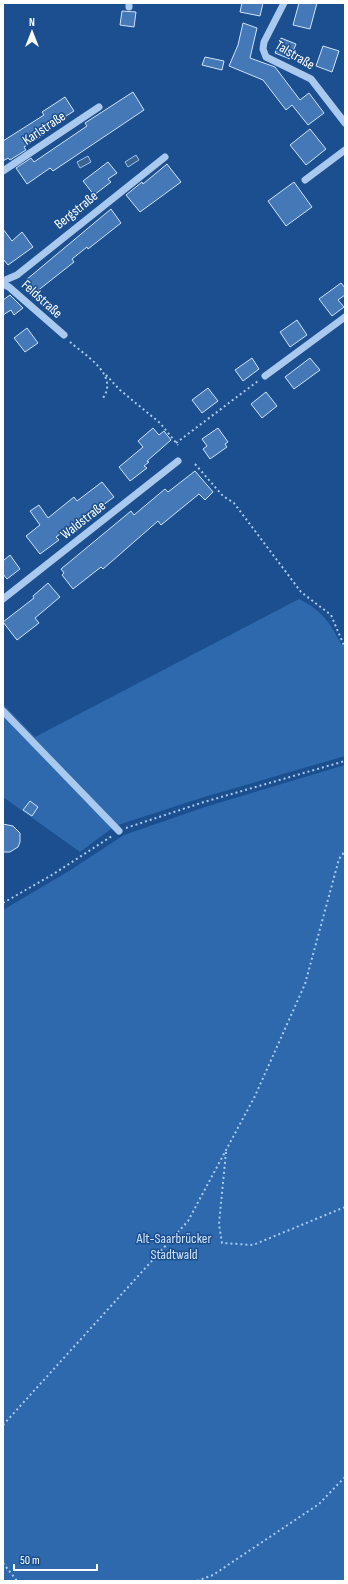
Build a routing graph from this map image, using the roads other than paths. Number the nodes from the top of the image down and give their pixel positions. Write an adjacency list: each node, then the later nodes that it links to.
1 (284, 3): 3 (street, Talstraße)
2 (99, 107): 6 (street, Karlstraße)
3 (345, 123)
4 (345, 150): 7 (street)
5 (165, 157): 8 (street, Bergstraße)
6 (3, 171)
7 (305, 180)
8 (3, 283): 10 (street, Feldstraße)
9 (345, 317): 11 (street)
10 (64, 335)
11 (265, 376)
12 (178, 461): 13 (street, Waldstraße)
13 (3, 599)
14 (3, 711): 15 (street)
15 (119, 831)

